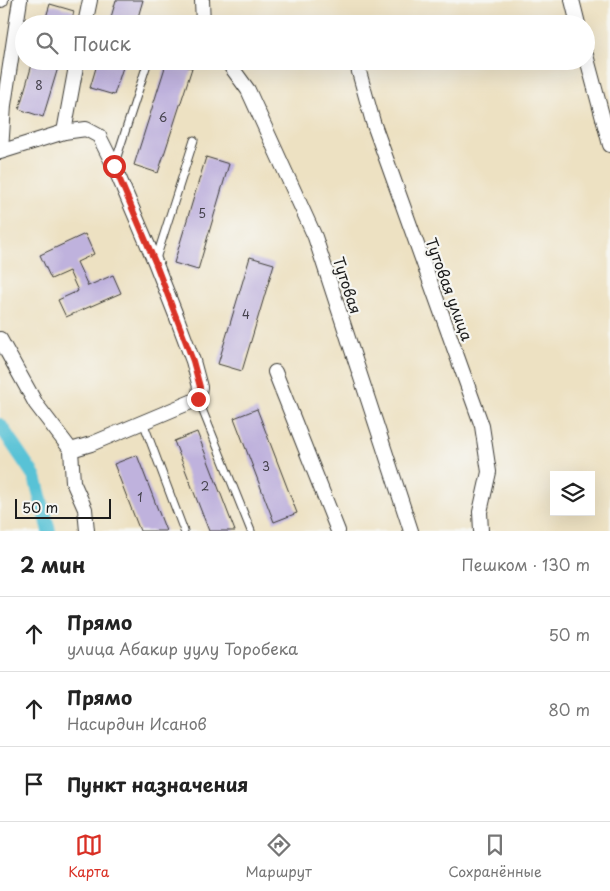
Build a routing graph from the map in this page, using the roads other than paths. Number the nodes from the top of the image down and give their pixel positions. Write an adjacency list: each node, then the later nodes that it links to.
1 (20, 0): 5 (street)
2 (90, 0): 6 (street)
3 (202, 0): 7 (street)
4 (572, 0): 8 (street)
5 (18, 15)
6 (87, 15)
7 (203, 15)
8 (576, 15)
9 (15, 33): 18 (street)
10 (75, 70): 15 (street)
11 (145, 70): 19 (lane)
12 (234, 70): 30 (street, Тутовая)
13 (359, 70): 31 (street, Тутовая улица)
14 (590, 70): 17 (street)
15 (64, 132): 18 (street); 19 (street)
16 (194, 140): 20 (lane)
17 (610, 145)
18 (1, 152)
19 (114, 166): 20 (street)
20 (155, 262): 23 (street)
21 (0, 339): 25 (street)
22 (275, 372): 29 (street)
23 (198, 399): 24 (street); 28 (lane)
24 (143, 422): 25 (street); 27 (lane)
25 (71, 450): 26 (street)
26 (87, 531)
27 (184, 531)
28 (251, 531)
29 (338, 531)
30 (411, 531)
31 (481, 531)

